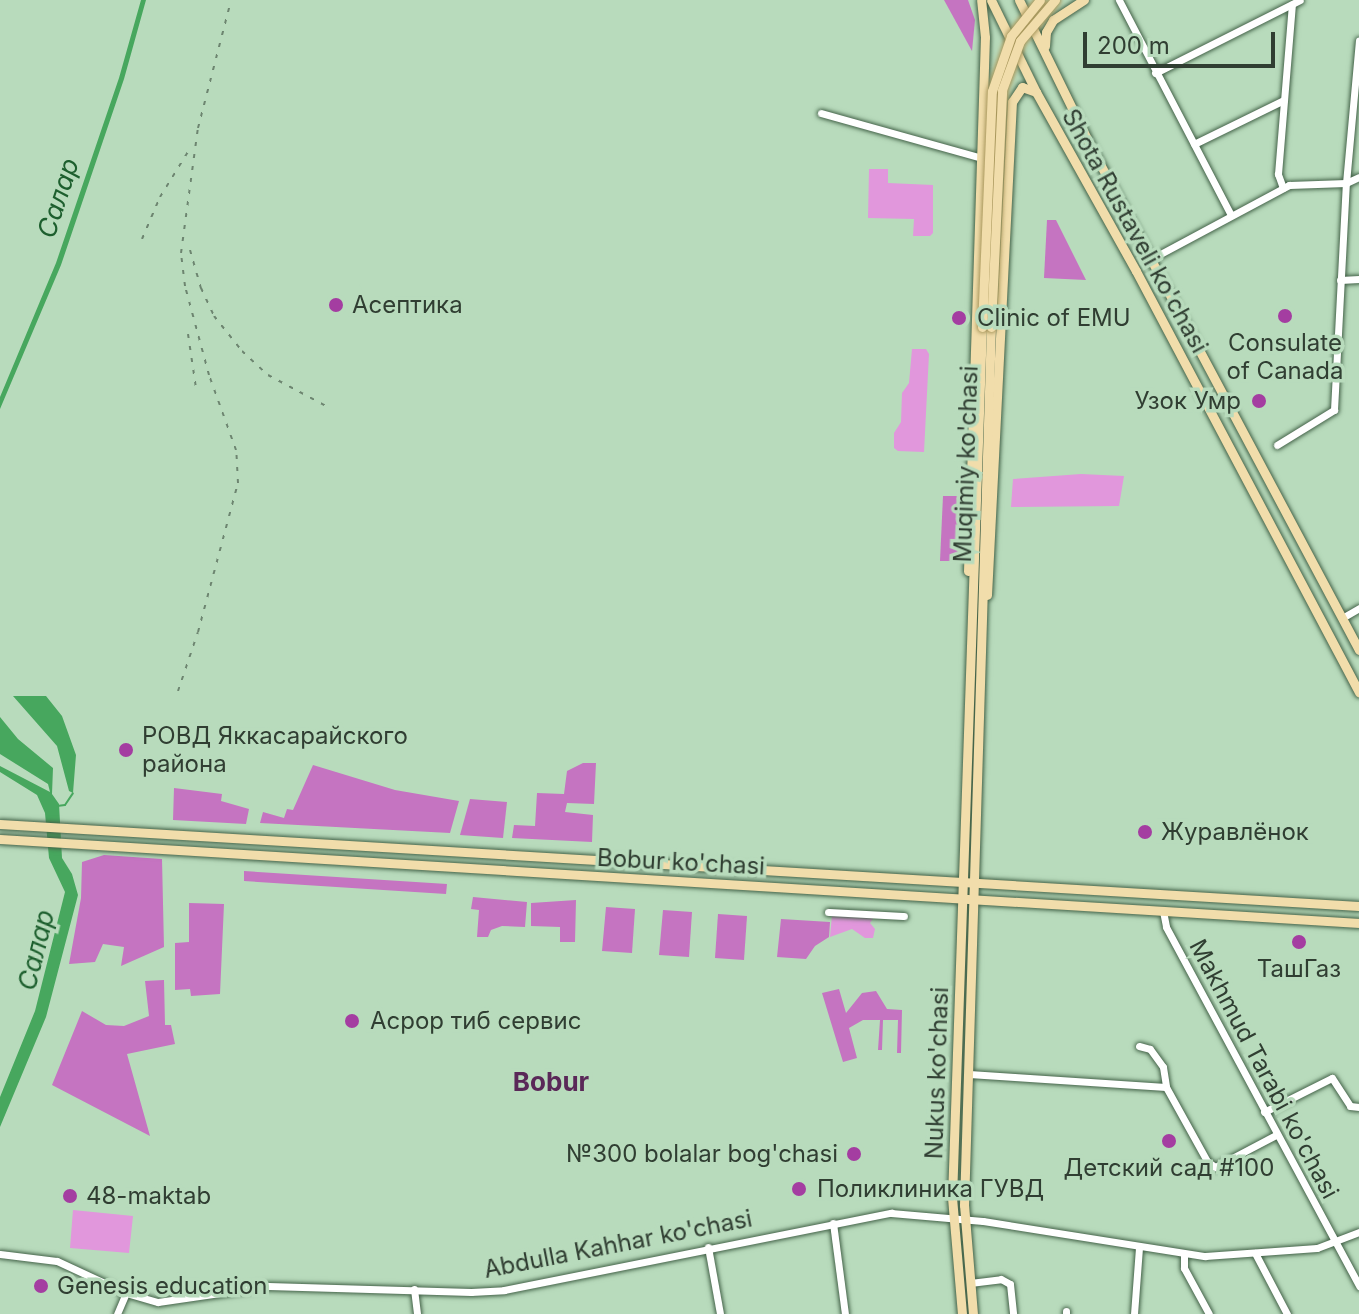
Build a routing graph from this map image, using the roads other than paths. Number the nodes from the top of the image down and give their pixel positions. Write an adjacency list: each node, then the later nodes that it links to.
1 (981, 0): 16 (main road)
2 (991, 0): 13 (main road, Shota Rustaveli ko'chasi)
3 (1019, 0): 11 (main road, Shota Rustaveli ko'chasi)
4 (1040, 0): 27 (main road, Muqimiy ko'chasi, bridge)
5 (1055, 0): 27 (main road, Muqimiy ko'chasi, bridge)
6 (1084, 0): 11 (main road)
7 (1119, 0): 12 (street)
8 (1300, 0): 9 (street)
9 (1292, 5): 12 (street); 14 (street)
10 (1359, 41): 21 (street)
11 (1045, 49): 24 (main road, Shota Rustaveli ko'chasi)
12 (1155, 73): 18 (street)
13 (1036, 92): 17 (main road); 34 (main road, Shota Rustaveli ko'chasi)
14 (1284, 100): 18 (street); 22 (street)
15 (821, 113): 19 (street)
16 (980, 132): 17 (main road); 19 (main road)
17 (1010, 134): 32 (main road)
18 (1194, 144): 23 (street)
19 (979, 157): 33 (main road)
20 (1359, 177): 21 (street)
21 (1346, 183): 22 (street); 26 (street)
22 (1283, 188): 23 (street)
23 (1231, 215): 24 (street)
24 (1151, 259): 30 (main road, Shota Rustaveli ko'chasi)
25 (1359, 279): 26 (street)
26 (1340, 280): 28 (street)
27 (987, 327): 32 (main road, Muqimiy ko'chasi); 33 (main road, Muqimiy ko'chasi)
28 (1277, 445)
29 (1359, 608): 30 (street)
30 (1342, 618): 31 (main road, Shota Rustaveli ko'chasi)
31 (1359, 650)
32 (981, 661): 36 (main road, Muqimiy ko'chasi)
33 (969, 663): 35 (main road, Muqimiy ko'chasi)
34 (1359, 693)
35 (967, 774): 36 (main road); 43 (main road, Muqimiy ko'chasi)
36 (978, 776): 44 (main road, Muqimiy ko'chasi)
37 (0, 824): 38 (main road, Bobur ko'chasi)
38 (98, 831): 40 (main road); 41 (main road, Bobur ko'chasi)
39 (0, 839): 40 (main road, Bobur ko'chasi)
40 (97, 848): 42 (main road, Bobur ko'chasi)
41 (680, 865): 42 (main road); 43 (main road, Bobur ko'chasi)
42 (679, 882): 46 (main road, Bobur ko'chasi)
43 (964, 882): 44 (main road, Bobur ko'chasi); 46 (main road, Nukus ko'chasi)
44 (976, 883): 45 (main road, Bobur ko'chasi); 47 (main road, Muqimiy ko'chasi)
45 (1130, 892): 48 (main road, Bobur ko'chasi); 49 (main road)
46 (964, 898): 47 (main road, Bobur ko'chasi); 60 (main road, Nukus ko'chasi)
47 (975, 899): 49 (main road, Bobur ko'chasi); 55 (main road, Nukus ko'chasi)
48 (1359, 906)
49 (1129, 909): 50 (main road, Bobur ko'chasi)
50 (1163, 911): 53 (main road, Bobur ko'chasi); 58 (street, Makhmud Tarabi ko'chasi)
51 (828, 912): 52 (street)
52 (904, 916)
53 (1359, 923)
54 (1139, 1046): 56 (street)
55 (969, 1074): 56 (street); 60 (main road, Nukus ko'chasi)
56 (1166, 1087): 59 (street)
57 (1359, 1107): 58 (street)
58 (1264, 1112): 59 (street, Makhmud Tarabi ko'chasi)
59 (1276, 1135): 63 (street, Makhmud Tarabi ko'chasi)
60 (958, 1218): 61 (street, Abdulla Kahhar ko'chasi); 65 (street, Abdulla Kahhar ko'chasi); 69 (main road, Nukus ko'chasi); 77 (main road, Nukus ko'chasi)
61 (833, 1223): 64 (street, Abdulla Kahhar ko'chasi); 76 (street)
62 (1359, 1232): 63 (street, Abdulla Kahhar ko'chasi)
63 (1335, 1243): 66 (street, Abdulla Kahhar ko'chasi); 70 (street, Makhmud Tarabi ko'chasi)
64 (708, 1247): 71 (street, Abdulla Kahhar ko'chasi); 75 (street)
65 (1139, 1248): 68 (street, Abdulla Kahhar ko'chasi); 80 (street)
66 (1255, 1253): 68 (street, Abdulla Kahhar ko'chasi); 82 (street)
67 (0, 1254): 72 (street, Abdulla Kahhar ko'chasi)
68 (1184, 1255): 81 (street)
69 (970, 1283): 78 (main road, Nukus ko'chasi); 79 (street)
70 (1359, 1286)
71 (414, 1289): 72 (street, Abdulla Kahhar ko'chasi); 74 (street)
72 (126, 1293): 73 (street)
73 (117, 1314)
74 (417, 1314)
75 (720, 1314)
76 (845, 1314)
77 (962, 1314)
78 (973, 1314)
79 (1013, 1314)
80 (1134, 1314)
81 (1209, 1314)
82 (1287, 1314)

